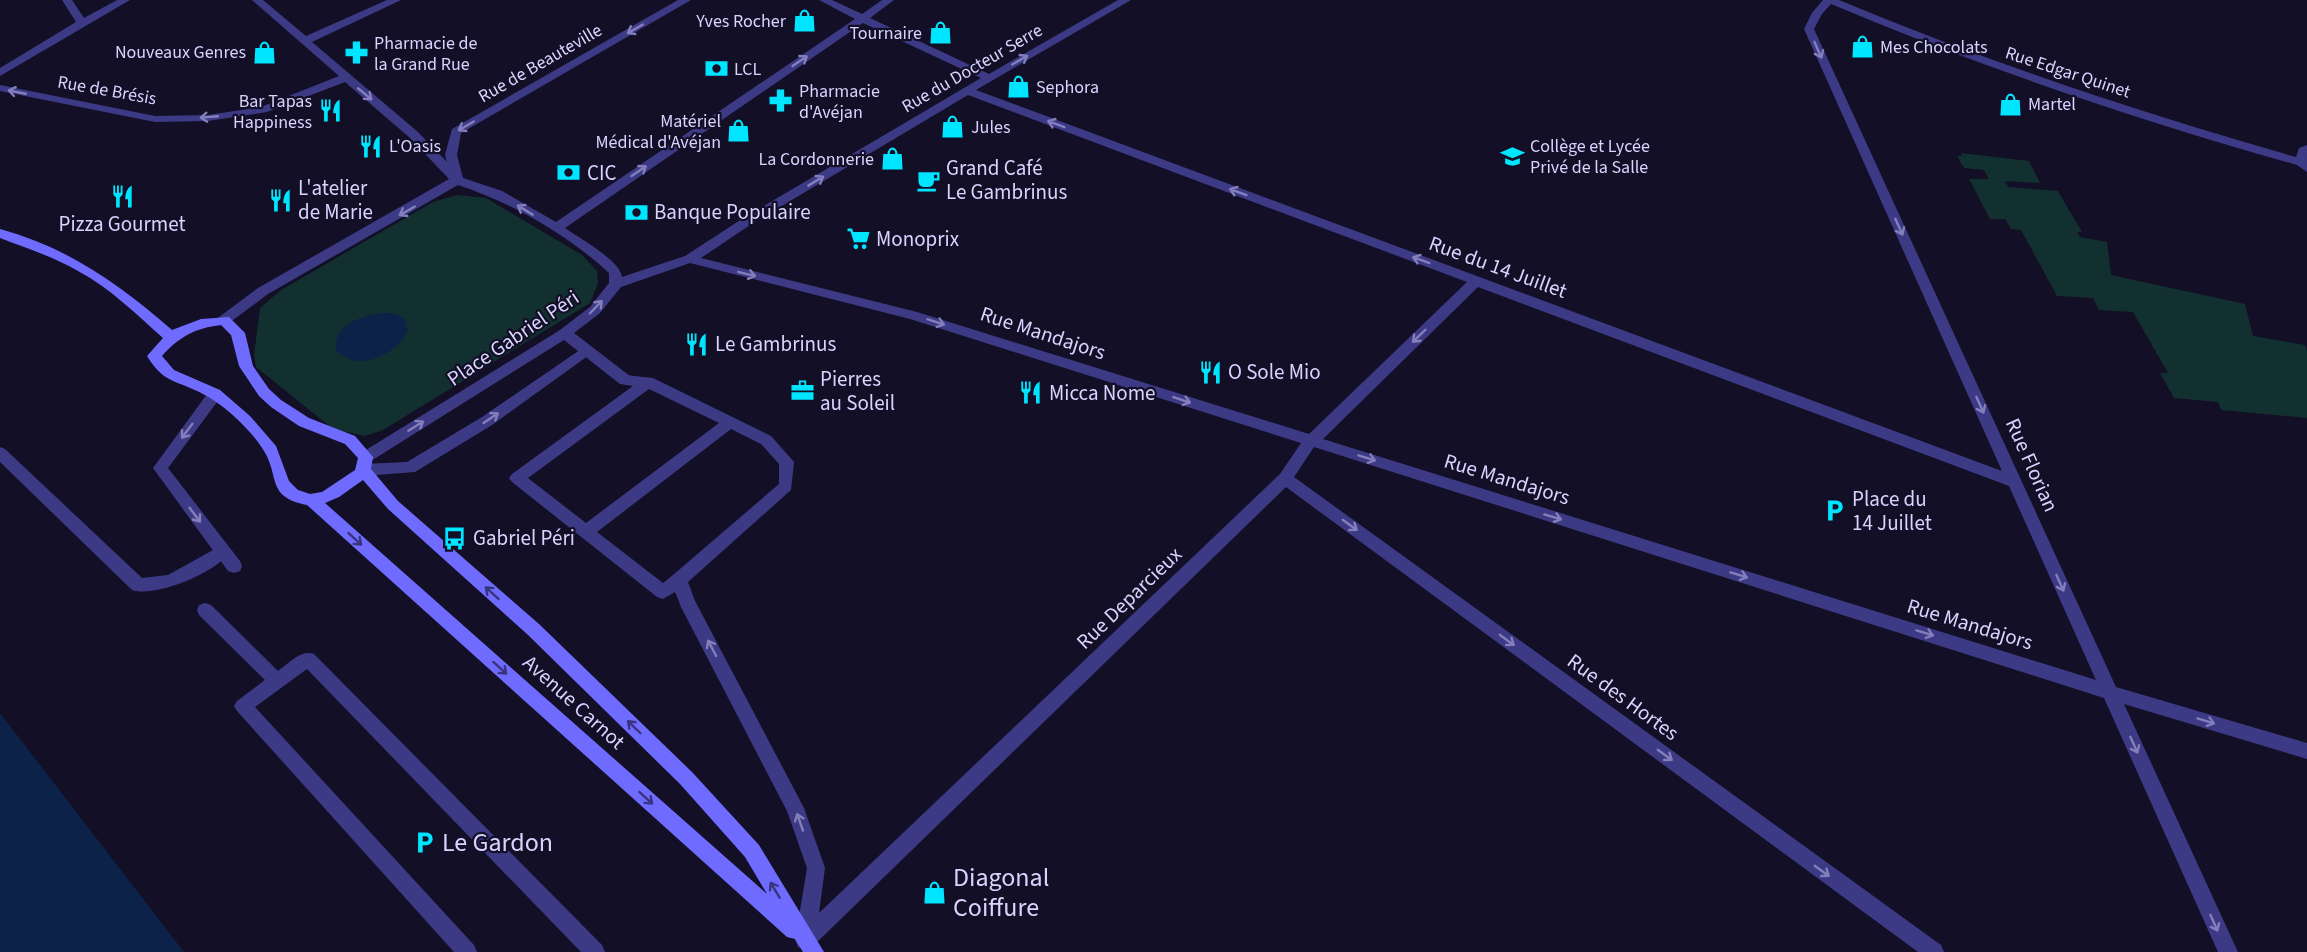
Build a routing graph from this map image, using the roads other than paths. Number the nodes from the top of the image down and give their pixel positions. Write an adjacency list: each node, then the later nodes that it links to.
1 (67, 0): 11 (street)
2 (125, 0): 11 (street)
3 (257, 0): 12 (street)
4 (396, 0): 12 (street)
5 (686, 0): 20 (street, Rue de Beauteville, one-way to 20)
6 (824, 0): 10 (street)
7 (889, 0): 10 (street)
8 (1125, 0): 15 (street, Rue du Docteur Serre, one-way to 8)
9 (1829, 0): 19 (street, Rue Edgar Quinet); 37 (street, Rue Florian, one-way to 37)
10 (864, 18): 15 (street); 21 (street, one-way to 10)
11 (82, 23): 13 (street)
12 (304, 41): 14 (street)
13 (0, 73)
14 (345, 78): 16 (street, Rue de Brésis, one-way to 16); 20 (street, one-way to 20)
15 (989, 78): 17 (street, Rue du Docteur Serre)
16 (0, 88)
17 (967, 91): 23 (street, Rue du Docteur Serre, one-way to 17); 24 (street, Rue du 14 Juillet, one-way to 17)
18 (2307, 149): 19 (street)
19 (2304, 165)
20 (457, 180): 21 (street, one-way to 20); 26 (street, one-way to 26)
21 (555, 228): 25 (street)
22 (0, 233): 28 (main road)
23 (690, 259): 25 (street, Rue du Docteur Serre); 33 (street, Rue Mandajors, one-way to 33)
24 (1476, 281): 33 (street, Rue Deparcieux, one-way to 33); 37 (street, Rue du 14 Juillet)
25 (616, 284): 27 (street, Place Gabriel Péri, one-way to 25)
26 (224, 320): 28 (main road); 35 (main road, Avenue Carnot)
27 (565, 333): 29 (street); 35 (street, Place Gabriel Péri, one-way to 27)
28 (170, 336): 31 (main road, Avenue Carnot)
29 (587, 350): 30 (street); 35 (street, one-way to 29)
30 (648, 382): 32 (street); 39 (street)
31 (215, 394): 38 (main road, Avenue Carnot); 40 (street, one-way to 40)
32 (730, 422): 39 (street); 42 (street)
33 (1311, 441): 36 (street, Rue Deparcieux); 45 (street, Rue Mandajors, one-way to 45)
34 (0, 453): 40 (street)
35 (365, 464): 38 (main road); 47 (main road, Avenue Carnot, one-way to 35)
36 (1286, 478): 47 (street, Rue Deparcieux); 50 (street, Rue des Hortes, one-way to 50)
37 (2015, 482): 45 (street, Rue Florian, one-way to 45)
38 (311, 500): 47 (main road, Avenue Carnot, one-way to 47)
39 (585, 532): 42 (street)
40 (222, 551): 41 (street)
41 (234, 566)
42 (679, 580): 47 (street, one-way to 42)
43 (204, 610): 44 (street)
44 (277, 681): 48 (street); 49 (street)
45 (2109, 692): 46 (street, Rue Mandajors, one-way to 46); 51 (street, Rue Florian, one-way to 51)
46 (2307, 751)
47 (809, 946)
48 (467, 952)
49 (595, 952)
50 (1934, 952)
51 (2228, 952)

